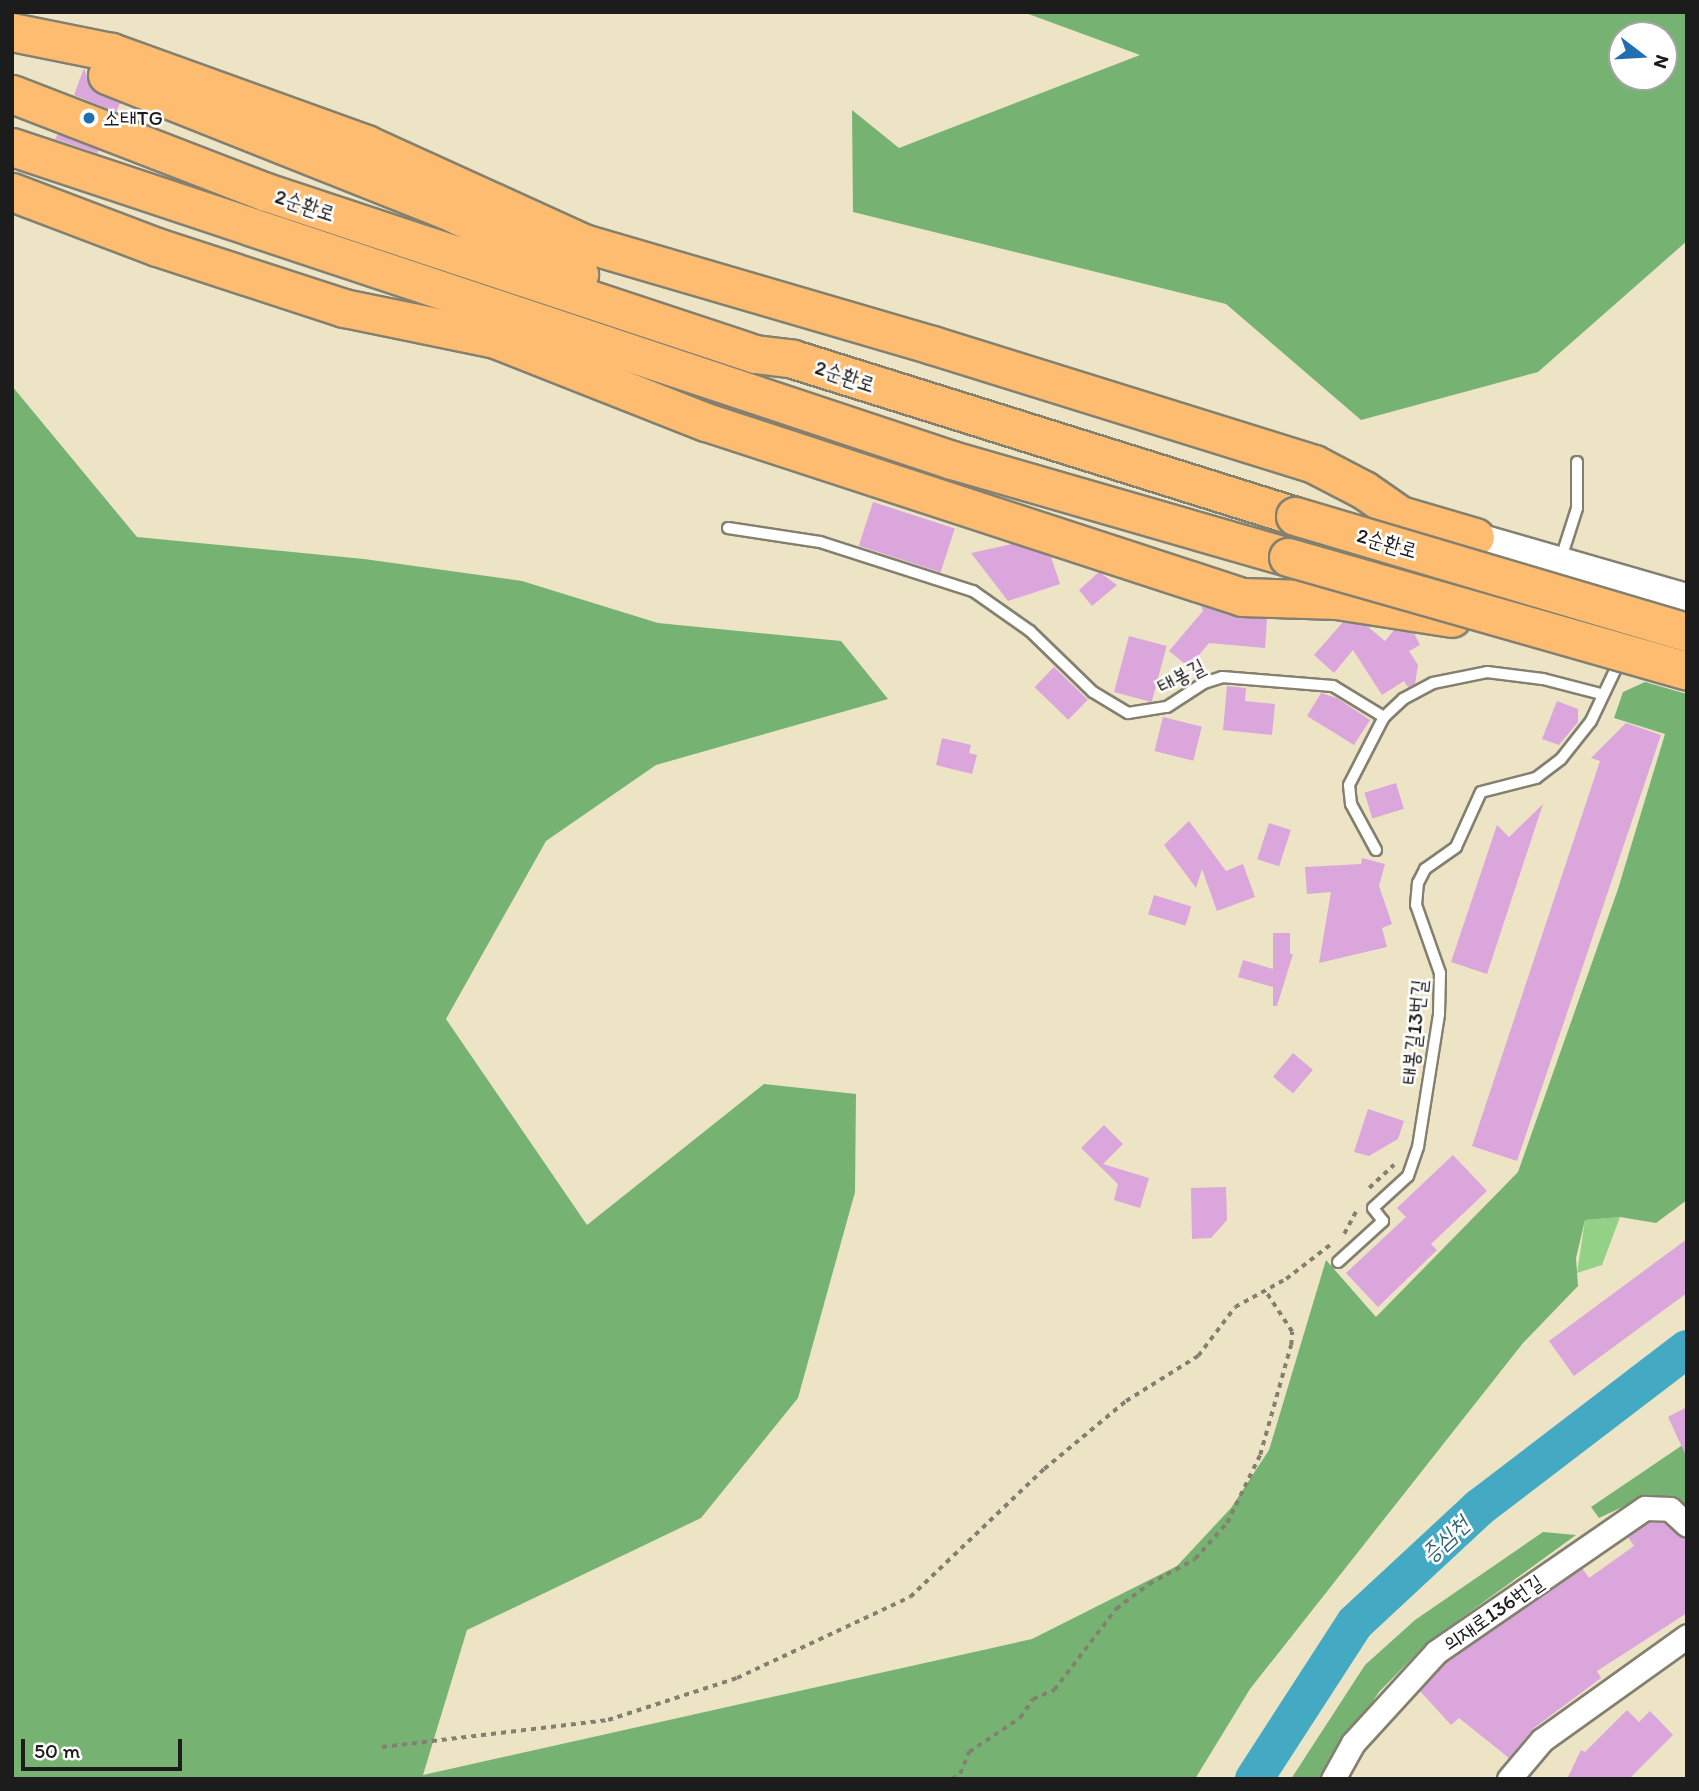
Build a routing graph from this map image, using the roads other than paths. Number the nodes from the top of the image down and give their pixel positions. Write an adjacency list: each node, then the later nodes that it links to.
1 (12, 32): 9 (highway)
2 (12, 41): 6 (highway)
3 (12, 94): 6 (highway, 2순환로)
4 (12, 148): 16 (highway, 2순환로, bridge)
5 (12, 192): 13 (highway)
6 (793, 359): 12 (highway, 2순환로, bridge)
7 (1577, 461): 11 (lane)
8 (727, 528): 19 (lane, 태봉길)
9 (1475, 537): 12 (street)
10 (1528, 542): 11 (lane)
11 (1563, 552): 12 (lane)
12 (1682, 605): 14 (lane)
13 (1452, 618): 15 (street)
14 (1646, 635)
15 (1626, 654): 17 (street); 18 (lane)
16 (1687, 671)
17 (1687, 687)
18 (1601, 694): 19 (lane); 21 (lane, 태봉길13번길)
19 (1384, 717): 20 (lane)
20 (1376, 849)
21 (1339, 1262)
22 (1687, 1525): 24 (street, 의재로136번길)
23 (1687, 1636): 25 (street)
24 (1333, 1779)
25 (1509, 1779)

